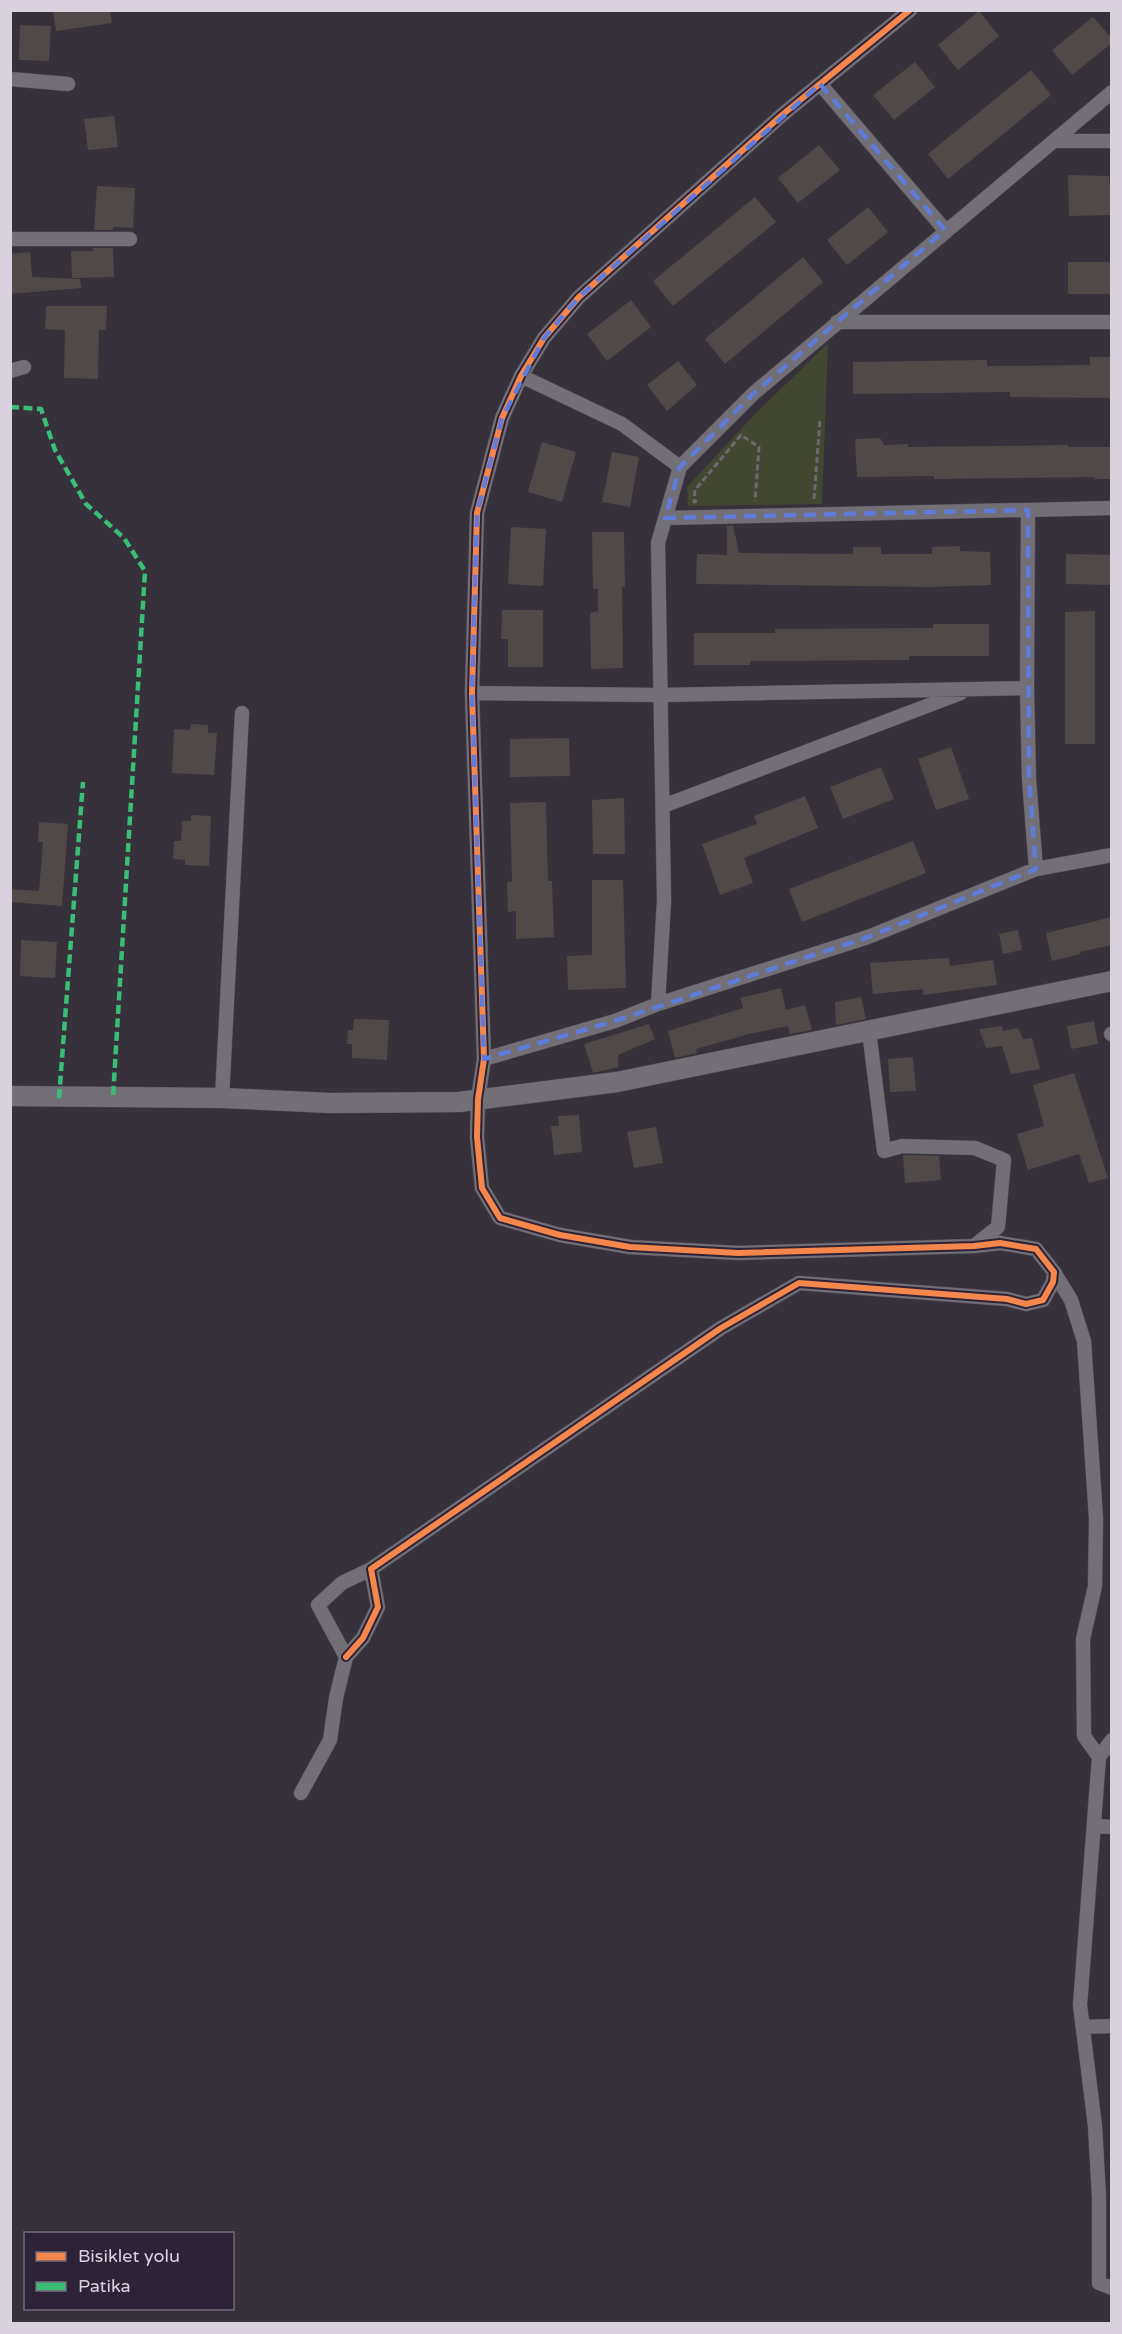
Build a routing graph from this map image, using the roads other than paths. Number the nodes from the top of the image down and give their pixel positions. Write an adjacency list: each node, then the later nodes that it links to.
1 (910, 10): 4 (street)
2 (10, 79): 3 (street)
3 (68, 84)
4 (820, 84): 8 (street); 13 (street)
5 (1112, 92): 6 (street)
6 (1054, 141): 7 (street); 8 (street)
7 (1112, 141)
8 (945, 230): 11 (street)
9 (130, 238): 10 (street)
10 (10, 239)
11 (837, 322): 12 (street); 14 (street)
12 (1112, 322)
13 (521, 376): 14 (street); 20 (street)
14 (680, 467): 17 (street)
15 (1112, 508): 16 (street)
16 (1028, 510): 17 (street); 18 (street)
17 (665, 518): 21 (street)
18 (1027, 688): 19 (street); 25 (street)
19 (972, 689): 21 (street); 23 (street)
20 (472, 693): 21 (street); 29 (street)
21 (661, 695): 23 (street)
22 (242, 713): 31 (street)
23 (663, 806): 27 (street)
24 (1112, 855): 25 (street)
25 (1036, 869): 27 (street)
26 (1112, 981): 28 (street)
27 (658, 1004): 29 (street)
28 (869, 1031): 32 (street); 33 (street)
29 (484, 1059): 32 (street)
30 (10, 1096): 31 (street)
31 (222, 1098): 32 (street)
32 (478, 1099): 33 (street)
33 (974, 1246): 34 (street)
34 (1054, 1272): 35 (street); 38 (street)
35 (371, 1569): 36 (street); 36 (street)
36 (346, 1657): 39 (street)
37 (1112, 1740): 38 (street)
38 (1099, 1757): 40 (street)
39 (301, 1793)
40 (1095, 1826): 41 (street); 43 (street)
41 (1112, 1827)
42 (1112, 2026): 43 (street)
43 (1083, 2027): 44 (street)
44 (1097, 2157): 45 (street); 46 (street)
45 (1112, 2157)
46 (1105, 2207): 47 (street)
47 (1112, 2289)

